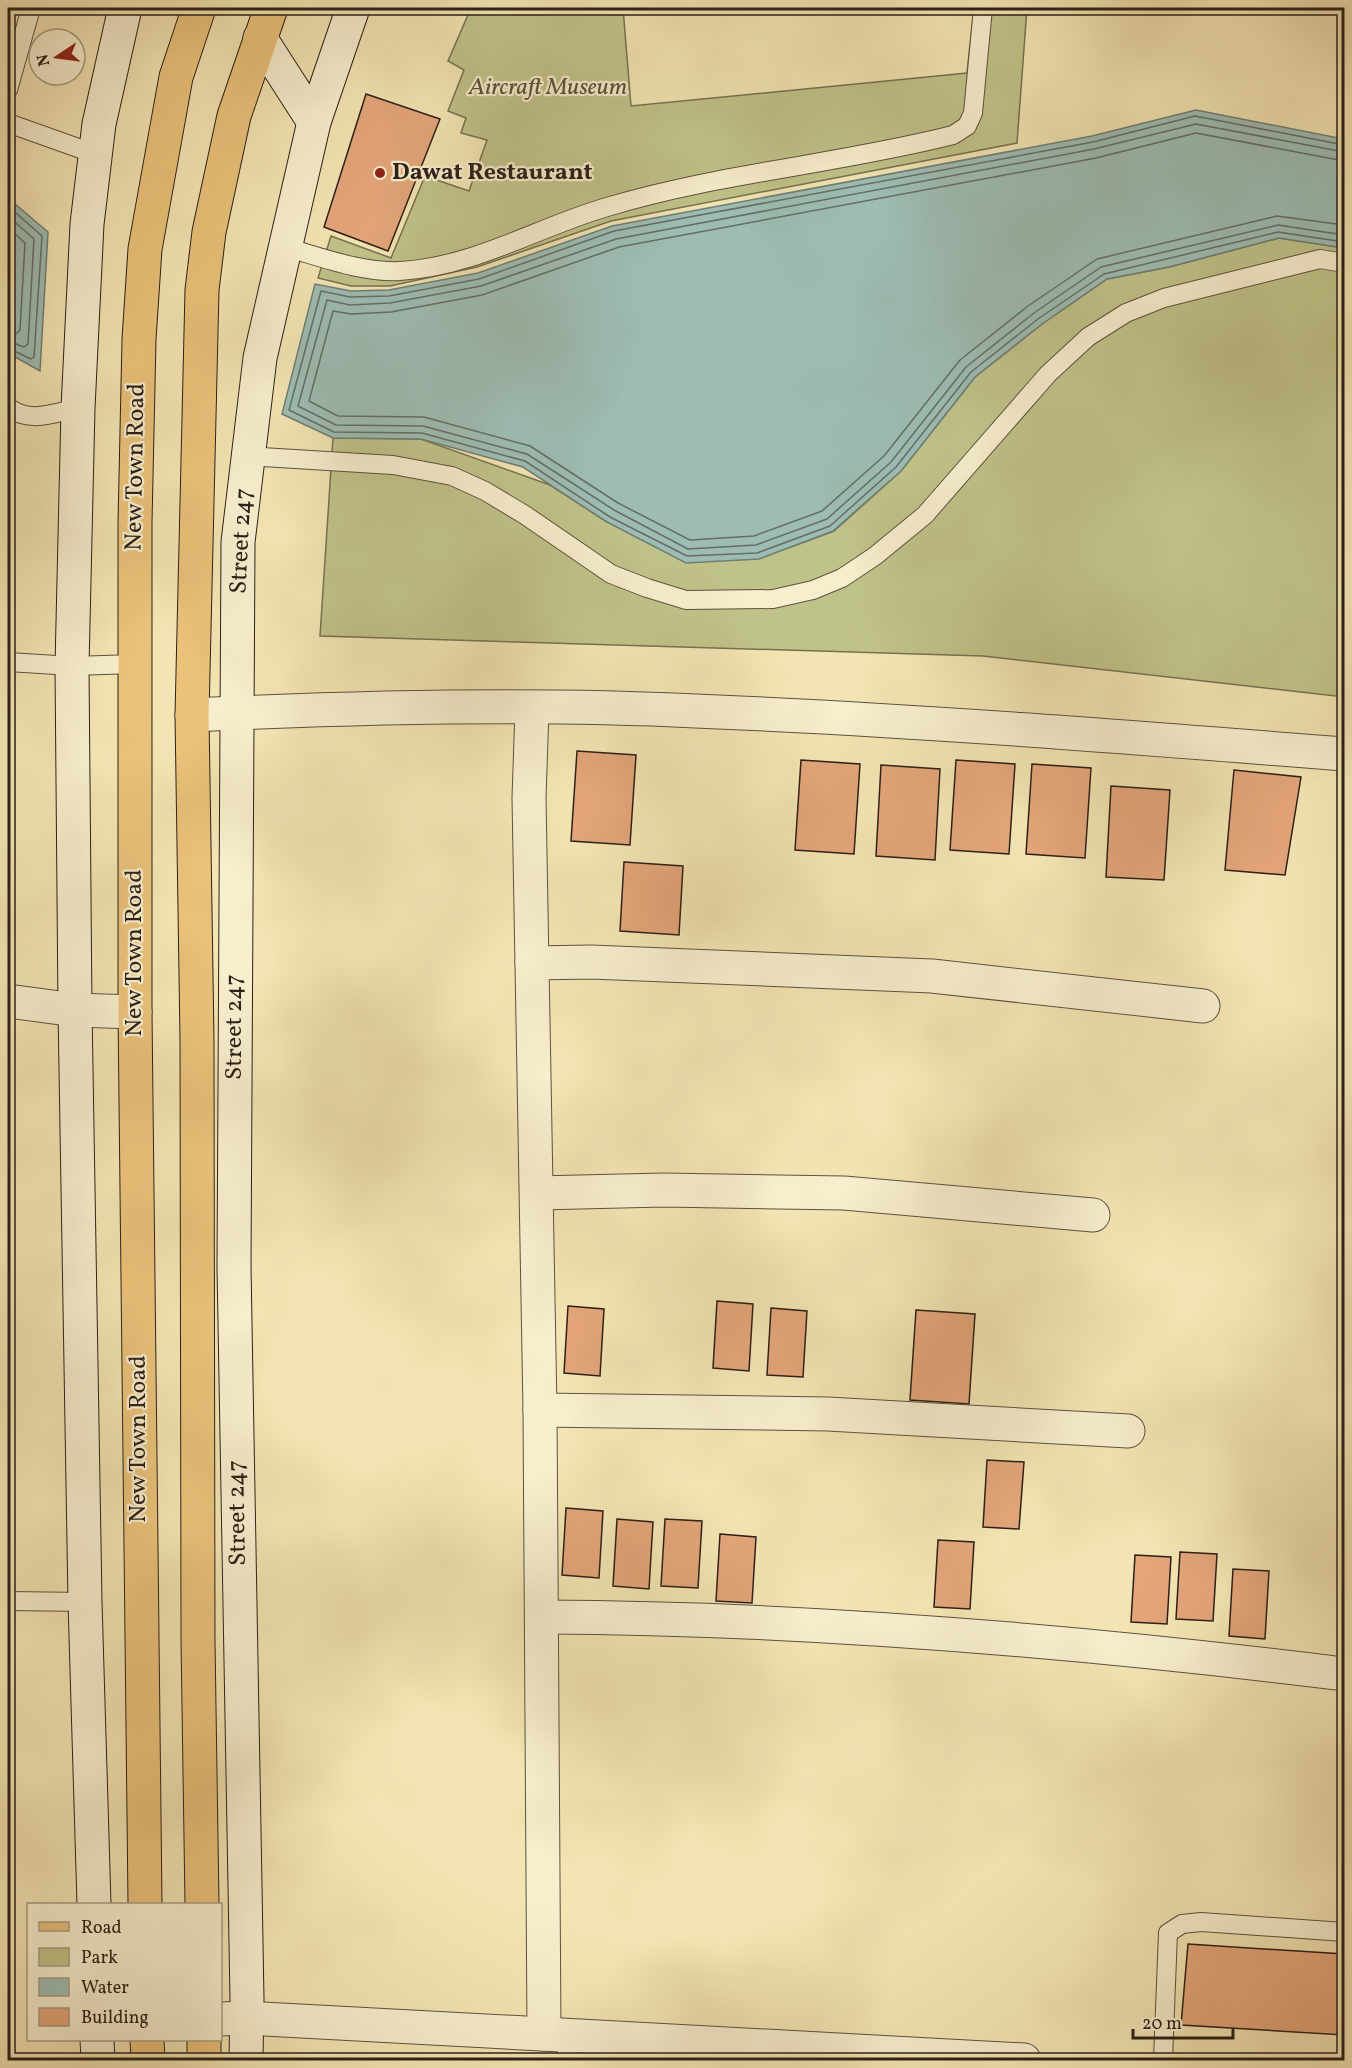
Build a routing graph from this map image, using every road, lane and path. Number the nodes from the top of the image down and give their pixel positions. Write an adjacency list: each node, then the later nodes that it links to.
1 (31, 8): 8 (lane)
2 (126, 8): 11 (street)
3 (199, 8): 18 (main road, New Town Road)
4 (271, 8): 7 (main road)
5 (353, 8): 9 (street, Street 247)
6 (984, 8): 12 (lane)
7 (260, 38): 9 (street); 22 (main road)
8 (8, 90)
9 (314, 122): 12 (street, Street 247)
10 (8, 123): 11 (lane)
11 (95, 154): 15 (street)
12 (285, 247): 16 (street, Street 247)
13 (1344, 263): 16 (lane)
14 (8, 407): 15 (lane)
15 (78, 408): 19 (street)
16 (247, 456): 21 (street, Street 247)
17 (8, 662): 19 (lane)
18 (135, 664): 19 (lane); 28 (main road, New Town Road)
19 (72, 666): 27 (street)
20 (532, 709): 21 (street); 23 (street); 24 (street)
21 (238, 713): 22 (street); 41 (street, Street 247)
22 (192, 715): 39 (main road)
23 (1344, 754)
24 (532, 963): 26 (street); 29 (street)
25 (8, 1001): 27 (street)
26 (1203, 1006)
27 (75, 1010): 28 (street); 34 (street)
28 (135, 1012): 38 (main road, New Town Road)
29 (537, 1193): 30 (street); 31 (street)
30 (1094, 1215)
31 (540, 1410): 32 (street); 35 (street)
32 (1128, 1431)
33 (8, 1601): 34 (lane)
34 (85, 1602): 37 (street)
35 (542, 1617): 36 (street); 45 (street)
36 (1344, 1674)
37 (94, 1903)
38 (145, 1903)
39 (202, 1903)
40 (1344, 1932): 52 (lane)
41 (233, 2019): 45 (street); 51 (street, Street 247)
42 (97, 2041): 48 (street)
43 (147, 2041): 49 (main road)
44 (204, 2041): 50 (main road)
45 (560, 2044): 46 (street)
46 (712, 2052): 47 (street)
47 (1004, 2060)
48 (98, 2061)
49 (148, 2061)
50 (204, 2061)
51 (246, 2061)
52 (1163, 2061)

